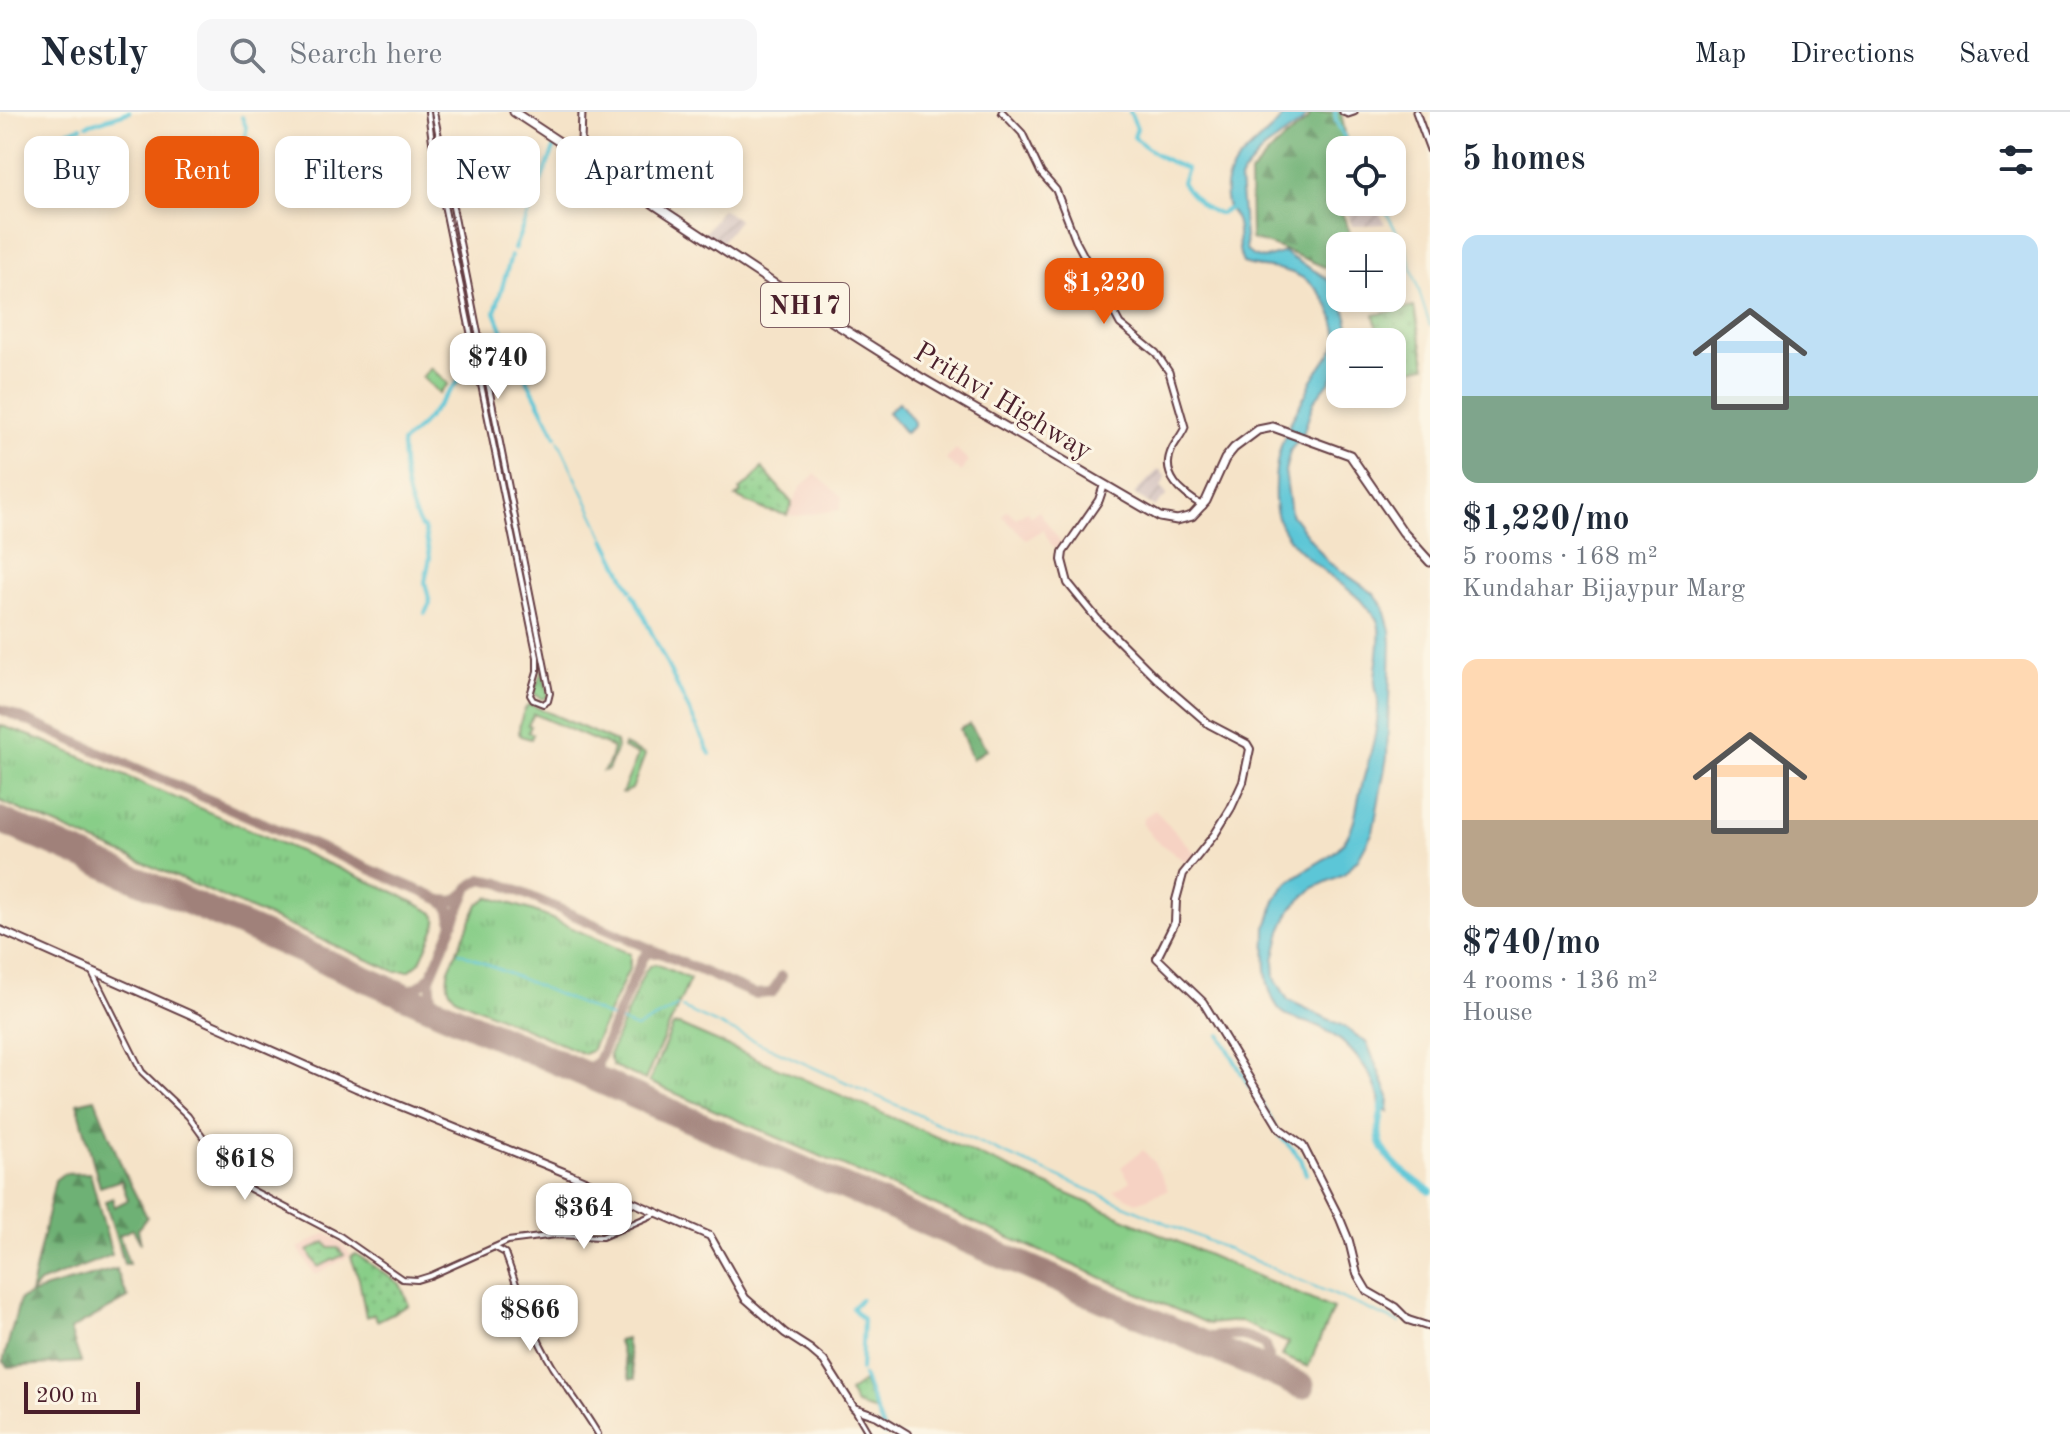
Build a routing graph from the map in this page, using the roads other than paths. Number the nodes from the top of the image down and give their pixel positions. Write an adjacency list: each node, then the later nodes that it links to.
1 (431, 112): 1 (street)
2 (514, 112): 9 (highway, Prithvi Highway / NH17)
3 (582, 112): 8 (main road)
4 (1002, 112): 13 (main road)
5 (1343, 112): 6 (main road)
6 (1354, 112)
7 (1416, 112): 10 (main road)
8 (581, 136)
9 (556, 140)
10 (1430, 150)
11 (659, 208): 12 (highway, Prithvi Highway / NH17)
12 (1104, 485): 13 (highway, Prithvi Highway / NH17); 19 (main road)
13 (1203, 506): 14 (highway)
14 (1430, 562)
15 (0, 930): 16 (main road)
16 (91, 970): 17 (main road); 18 (street)
17 (657, 1213): 18 (street); 20 (main road)
18 (494, 1247): 21 (street)
19 (1430, 1327)
20 (854, 1408): 22 (street); 23 (main road)
21 (598, 1434)
22 (869, 1434)
23 (907, 1434)

